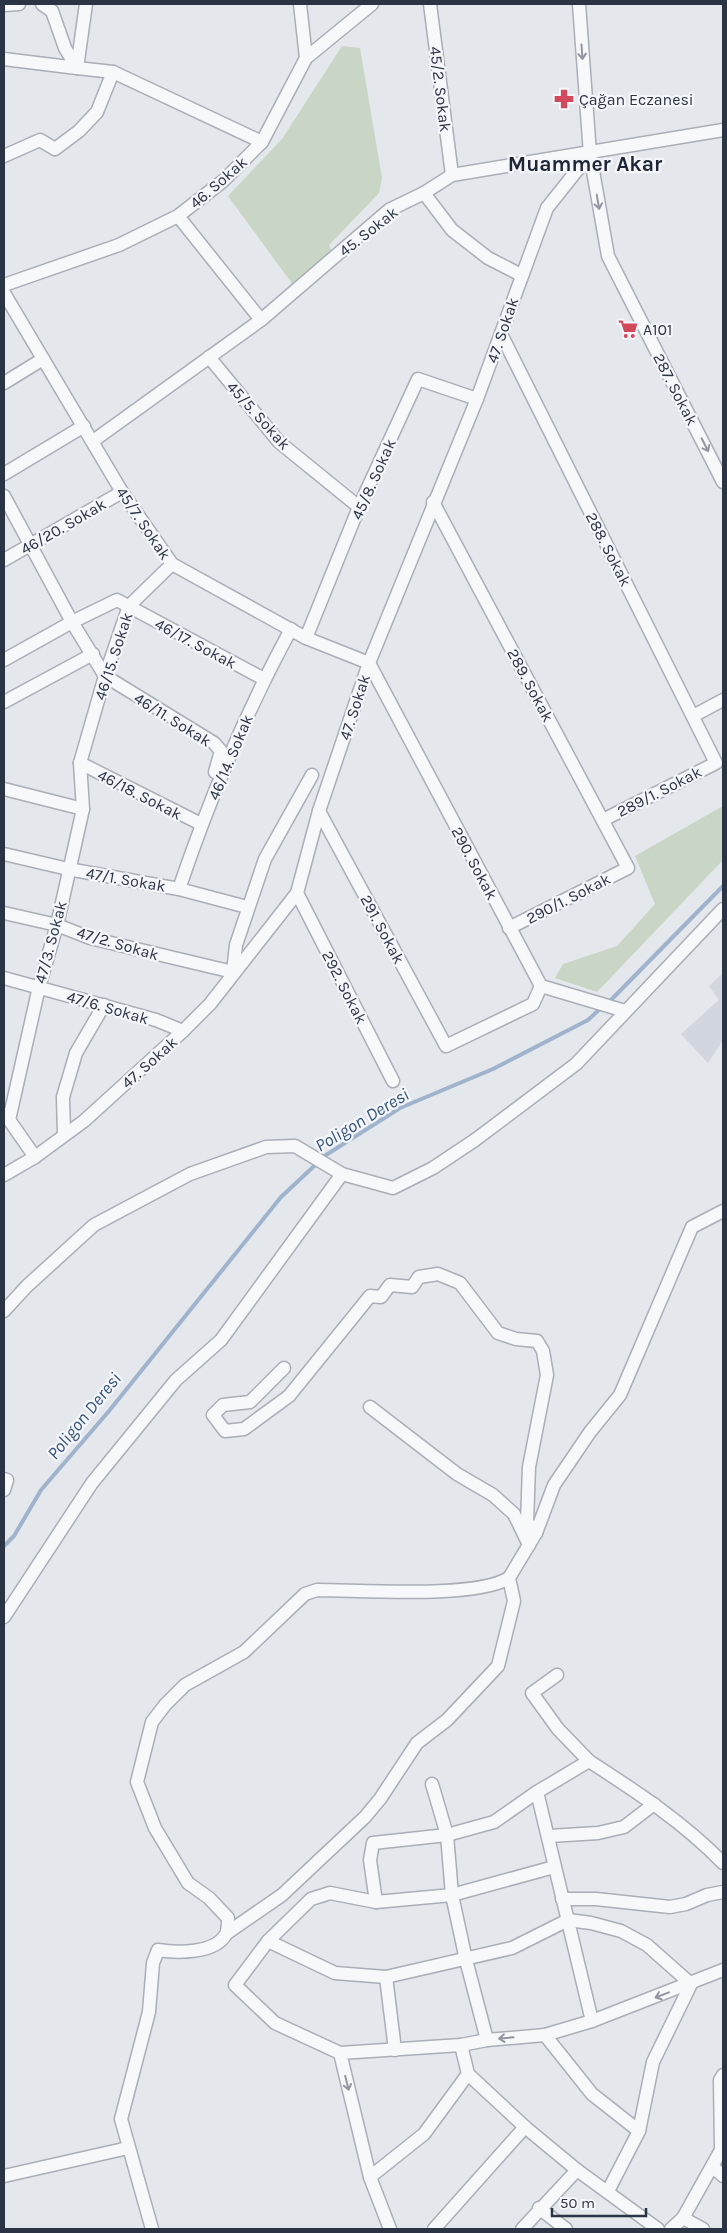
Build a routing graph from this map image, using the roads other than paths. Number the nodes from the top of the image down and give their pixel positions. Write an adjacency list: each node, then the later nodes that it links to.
1 (19, 4): 8 (street)
2 (42, 4): 11 (street)
3 (86, 4): 11 (street)
4 (300, 4): 9 (street)
5 (372, 4): 9 (street, 46. Sokak)
6 (430, 4): 17 (street, 45/2. Sokak)
7 (579, 4): 15 (street, 287. Sokak, one-way to 15)
8 (4, 5)
9 (306, 58): 14 (street, 46. Sokak)
10 (4, 59): 11 (street)
11 (77, 68): 12 (street)
12 (113, 72): 14 (street); 16 (street)
13 (723, 130): 15 (street, 45. Sokak)
14 (262, 142): 19 (street, 46. Sokak)
15 (590, 154): 17 (street, 45. Sokak); 20 (street, 47. Sokak); 32 (street, 287. Sokak, one-way to 32)
16 (4, 156)
17 (452, 175): 18 (street, 45. Sokak)
18 (424, 193): 20 (street); 23 (street, 45. Sokak)
19 (178, 216): 21 (street, 46. Sokak); 23 (street)
20 (521, 275): 24 (street, 47. Sokak)
21 (4, 285)
22 (4, 293): 26 (street, 45/7. Sokak)
23 (261, 320): 25 (street, 45. Sokak)
24 (501, 334): 28 (street, 47. Sokak); 51 (street, 288. Sokak)
25 (209, 357): 30 (street, 45. Sokak); 36 (street, 45/5. Sokak)
26 (43, 359): 27 (street); 29 (street, 45/7. Sokak)
27 (4, 383)
28 (477, 399): 35 (street, 47. Sokak); 36 (street, 45/8. Sokak)
29 (84, 426): 30 (street, 45/7. Sokak); 31 (street)
30 (93, 441): 33 (street, 45/7. Sokak)
31 (4, 474)
32 (723, 482)
33 (122, 492): 37 (street, 46/20. Sokak); 39 (street, 45/7. Sokak)
34 (4, 496): 37 (street)
35 (433, 502): 46 (street, 47. Sokak); 59 (street, 289. Sokak)
36 (360, 507): 43 (street, 45/8. Sokak)
37 (30, 544): 38 (street, 46/20. Sokak); 41 (street)
38 (4, 560)
39 (172, 564): 40 (street, 46/15. Sokak); 42 (street, 45/7. Sokak)
40 (129, 606): 41 (street); 47 (street, 46/15. Sokak); 48 (street, 46/17. Sokak)
41 (72, 622): 44 (street); 45 (street)
42 (290, 629): 43 (street, 45/7. Sokak); 48 (street, 46/14. Sokak)
43 (306, 638): 46 (street, 45/7. Sokak)
44 (93, 654): 47 (street); 50 (street)
45 (4, 660)
46 (369, 663): 58 (street, 47. Sokak); 70 (street, 290. Sokak)
47 (105, 676): 52 (street, 46/15. Sokak); 54 (street, 46/11. Sokak)
48 (264, 679): 60 (street, 46/14. Sokak)
49 (723, 700): 51 (street)
50 (4, 702)
51 (693, 716): 53 (street, 288. Sokak)
52 (80, 763): 57 (street, 47/3. Sokak); 60 (street, 46/18. Sokak)
53 (716, 763): 59 (street, 289/1. Sokak)
54 (214, 772)
55 (312, 775): 66 (street)
56 (4, 789): 57 (street)
57 (83, 809): 63 (street, 47/3. Sokak)
58 (319, 812): 65 (street, 47. Sokak); 73 (street, 291. Sokak)
59 (603, 820): 62 (street, 289. Sokak)
60 (201, 824): 64 (street, 46/14. Sokak)
61 (4, 854): 63 (street, 47/1. Sokak)
62 (628, 868): 70 (street, 290/1. Sokak)
63 (68, 869): 64 (street, 47/1. Sokak); 69 (street, 47/3. Sokak)
64 (179, 889): 66 (street, 47/1. Sokak)
65 (297, 893): 71 (street, 47. Sokak); 78 (street, 292. Sokak)
66 (247, 907): 71 (street)
67 (723, 909): 76 (street)
68 (4, 913): 69 (street, 47/2. Sokak)
69 (57, 925): 71 (street, 47/2. Sokak); 74 (street, 47/3. Sokak)
70 (509, 928): 73 (street, 290. Sokak)
71 (233, 972): 77 (street, 47. Sokak)
72 (4, 978): 74 (street, 47/6. Sokak)
73 (541, 986): 76 (street)
74 (38, 987): 75 (street, 47/6. Sokak); 79 (street, 47/3. Sokak)
75 (104, 1006): 77 (street, 47/6. Sokak); 80 (street)
76 (620, 1010): 82 (street)
77 (183, 1031): 80 (street, 47. Sokak)
78 (393, 1081)
79 (6, 1116): 81 (street)
80 (64, 1135): 81 (street, 47. Sokak)
81 (35, 1157): 83 (street, 47. Sokak)
82 (342, 1174): 85 (street); 93 (street)
83 (4, 1175)
84 (723, 1211): 90 (street)
85 (4, 1311)
86 (284, 1368): 90 (street)
87 (370, 1406): 91 (street)
88 (4, 1479): 89 (street)
89 (4, 1490)
90 (536, 1533): 91 (street)
91 (529, 1545): 92 (street)
92 (509, 1578): 108 (street); 108 (street)
93 (4, 1617)
94 (557, 1675): 95 (street)
95 (589, 1761): 97 (street); 98 (street)
96 (432, 1784): 99 (street)
97 (537, 1792): 99 (street); 100 (street)
98 (654, 1804): 100 (street); 101 (street)
99 (447, 1835): 104 (street); 106 (street)
100 (549, 1836): 102 (street)
101 (723, 1863)
102 (554, 1867): 104 (street); 105 (street)
103 (723, 1892): 105 (street)
104 (452, 1895): 106 (street); 110 (street)
105 (562, 1898): 107 (street)
106 (376, 1902): 109 (street)
107 (568, 1920): 110 (street); 113 (street); 114 (street)
108 (227, 1933): 124 (street)
109 (268, 1942): 112 (street); 119 (street)
110 (466, 1960): 112 (street); 116 (street)
111 (723, 1970): 113 (street)
112 (386, 1977): 118 (street)
113 (690, 1984): 114 (street, one-way to 114); 123 (street)
114 (592, 2021): 115 (street)
115 (545, 2035): 116 (street, one-way to 116); 123 (street)
116 (487, 2040): 117 (street)
117 (461, 2045): 118 (street); 120 (street)
118 (394, 2050): 119 (street)
119 (340, 2053): 130 (street, one-way to 130)
120 (468, 2074): 122 (street); 130 (street)
121 (723, 2074): 125 (street)
122 (525, 2127): 127 (street); 136 (street)
123 (639, 2131): 131 (street)
124 (128, 2148): 128 (street); 134 (street)
125 (722, 2149): 126 (street)
126 (713, 2167): 129 (street); 133 (street)
127 (577, 2170): 131 (street); 132 (street)
128 (4, 2176)
129 (723, 2176)
130 (370, 2177): 135 (street)
131 (608, 2192): 139 (street)
132 (539, 2208): 137 (street); 138 (street)
133 (683, 2218): 140 (street); 141 (street)
134 (152, 2229)
135 (390, 2229)
136 (434, 2229)
137 (522, 2229)
138 (566, 2229)
139 (658, 2229)
140 (672, 2229)
141 (703, 2229)

